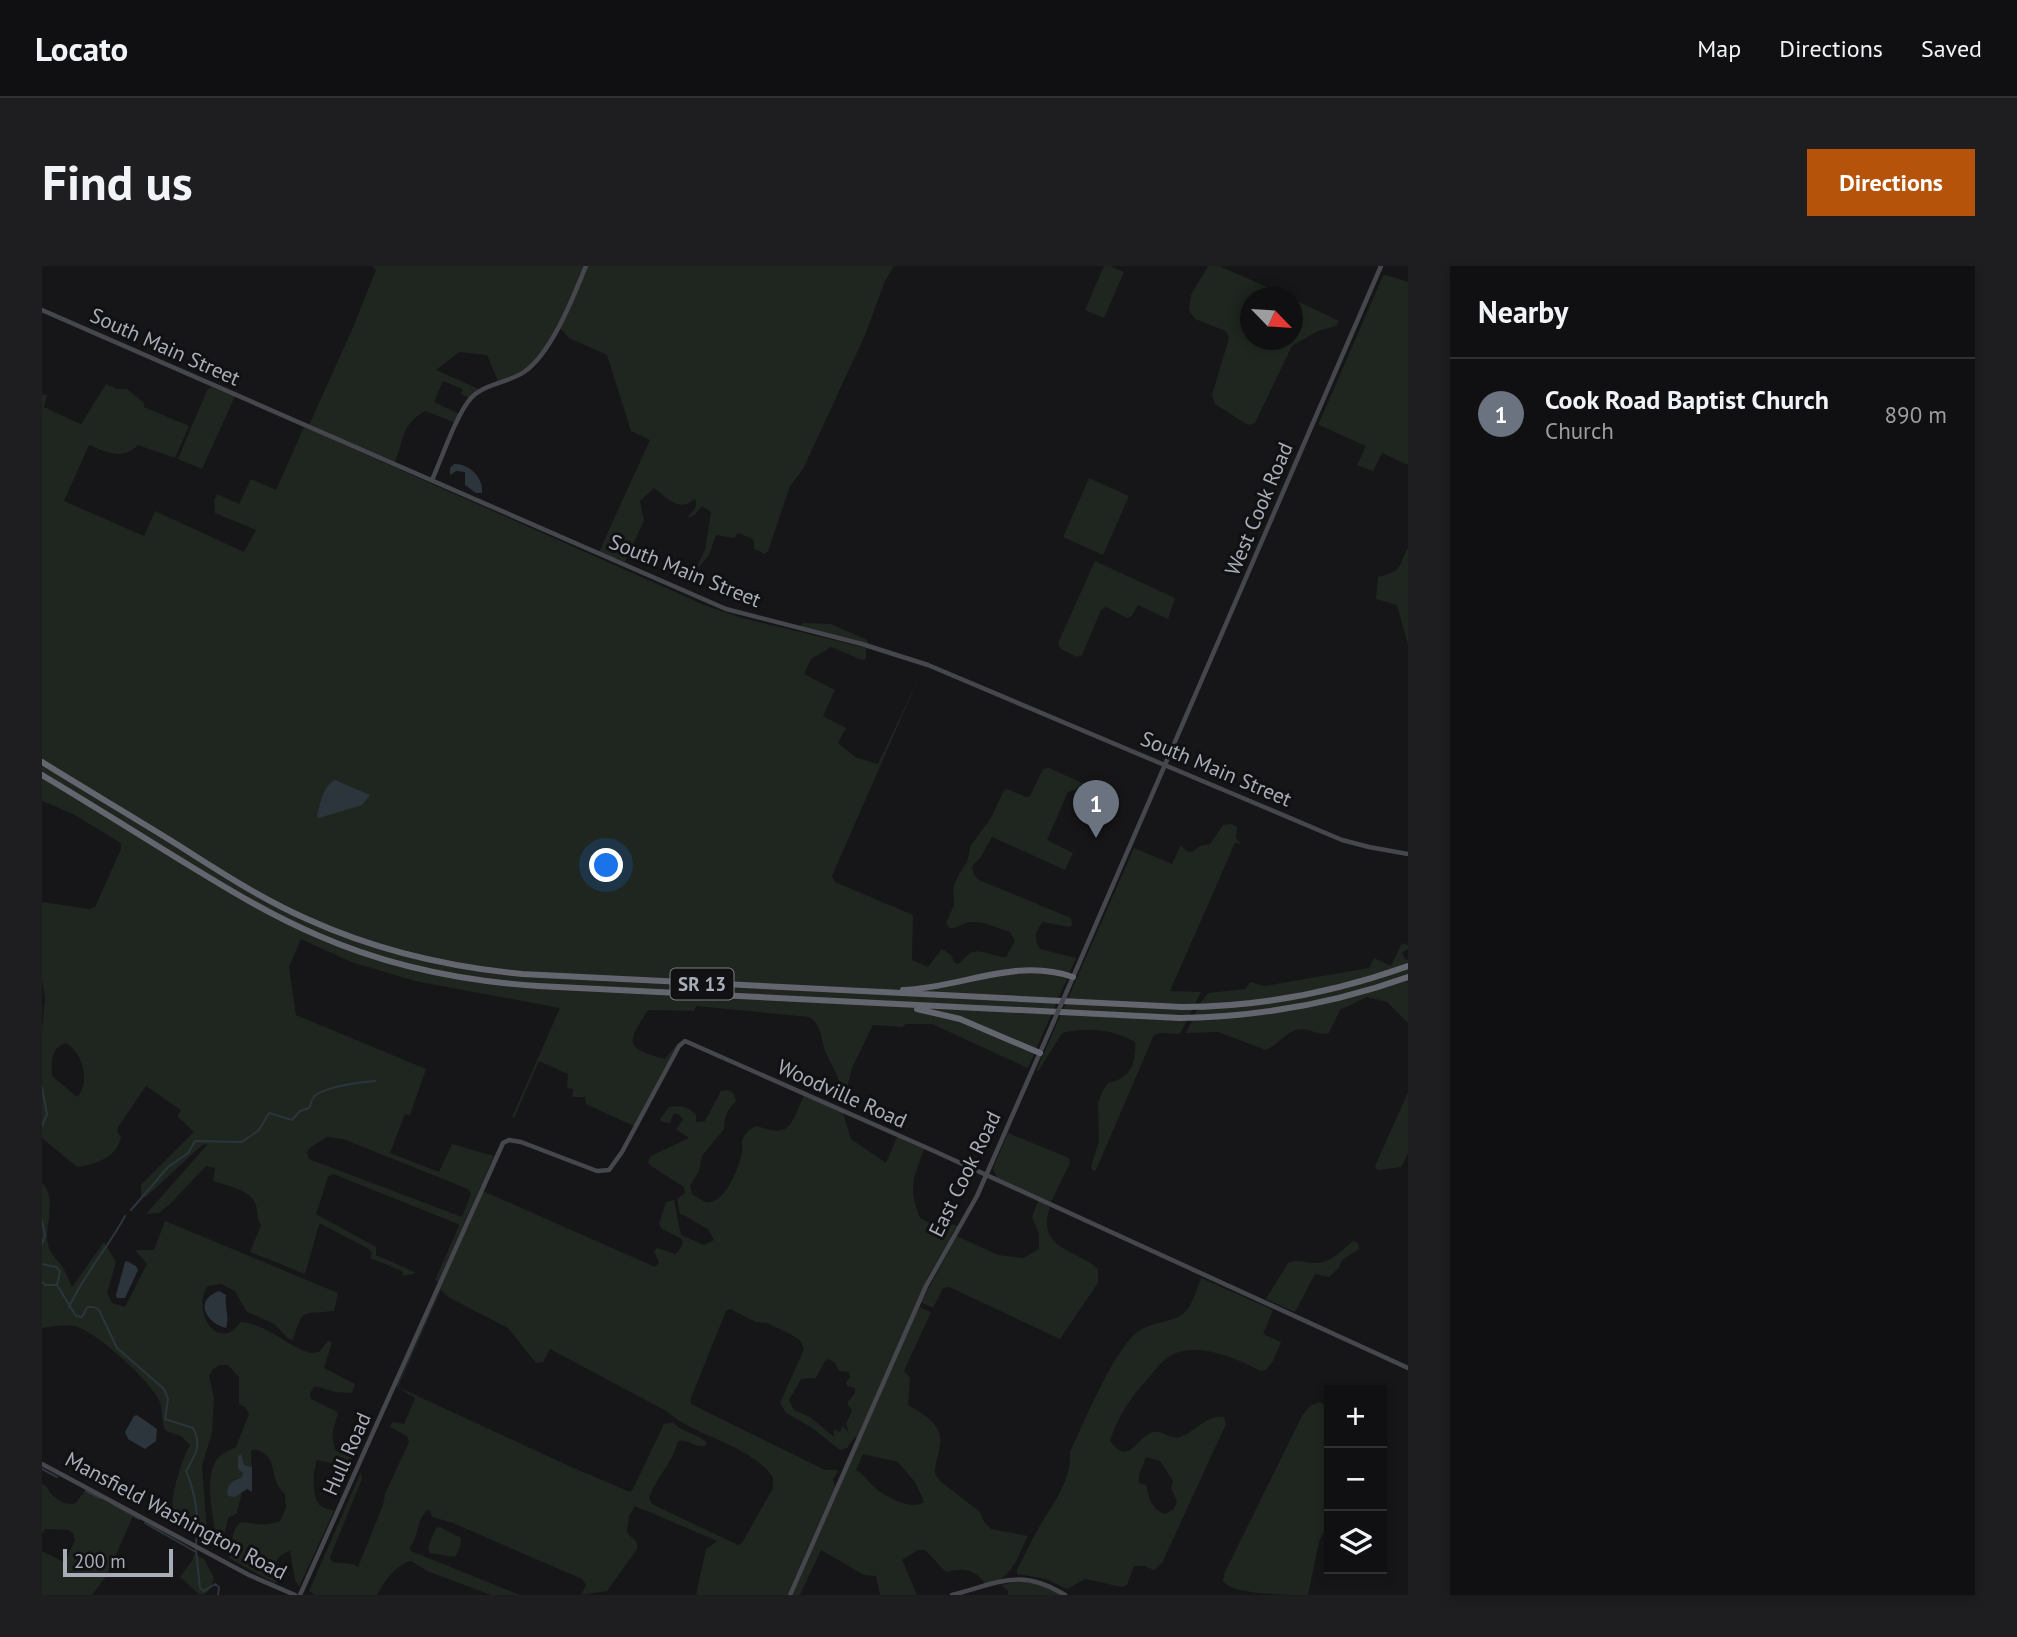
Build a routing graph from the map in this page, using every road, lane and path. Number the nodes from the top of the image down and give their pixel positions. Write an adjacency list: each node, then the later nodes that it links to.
1 (586, 266): 4 (street)
2 (1381, 266): 6 (street, West Cook Road)
3 (42, 310): 4 (street, South Main Street)
4 (432, 480): 6 (street, South Main Street)
5 (42, 762): 12 (highway, SR 13)
6 (1166, 765): 8 (street, South Main Street); 10 (street, East Cook Road)
7 (42, 775): 13 (highway, SR 13)
8 (1408, 854)
9 (1408, 965): 12 (highway, SR 13)
10 (1073, 977): 12 (highway); 14 (street, East Cook Road, bridge)
11 (1408, 977): 13 (highway, SR 13)
12 (822, 990)
13 (870, 1003): 14 (highway)
14 (1040, 1054): 15 (street, East Cook Road)
15 (986, 1175): 16 (street, Woodville Road); 17 (street, Woodville Road); 20 (street, East Cook Road)
16 (421, 1326): 19 (street, Hull Road)
17 (1408, 1368)
18 (42, 1464): 19 (street, Mansfield Washington Road)
19 (298, 1595)
20 (790, 1595)
21 (952, 1595): 22 (street)
22 (1065, 1595)

